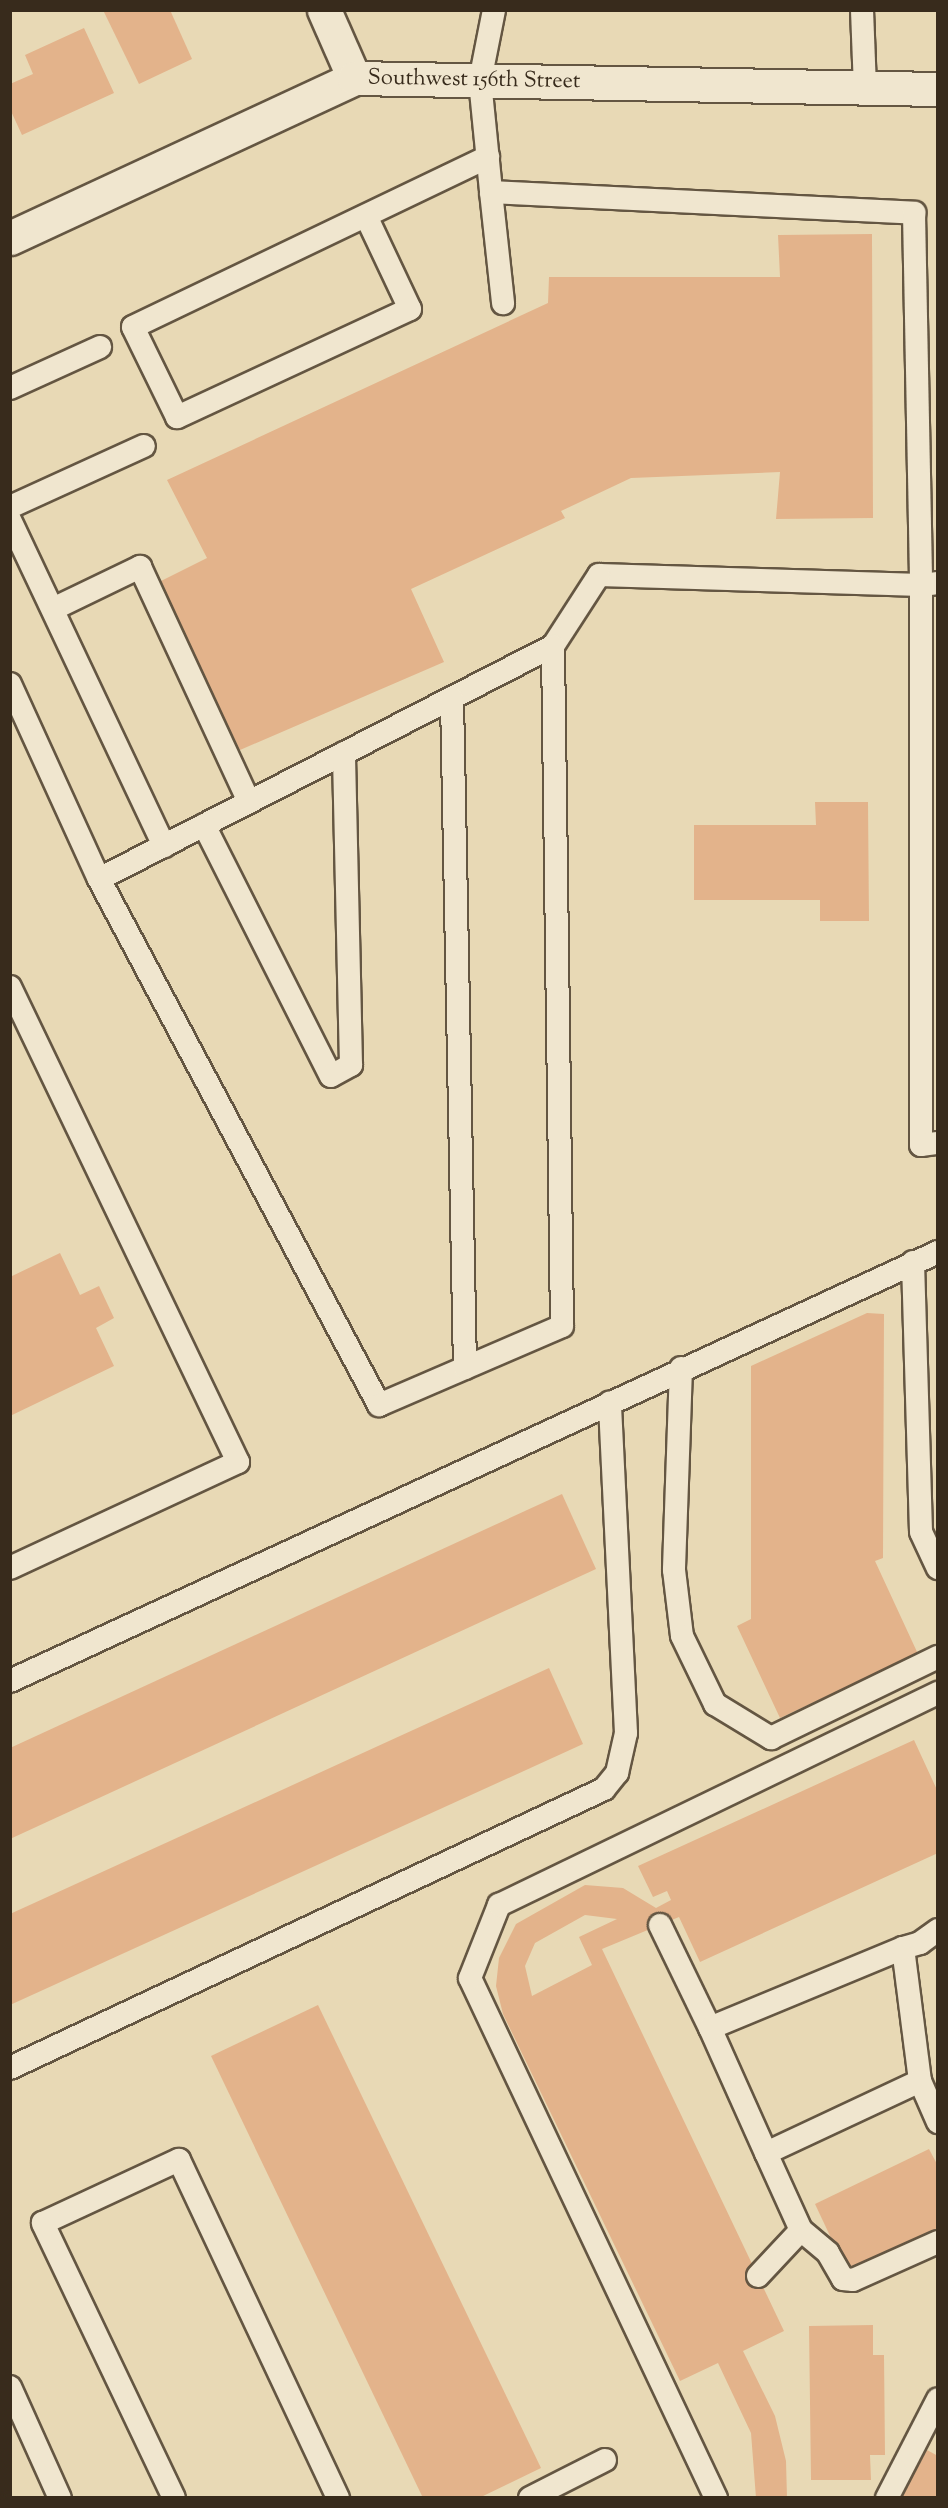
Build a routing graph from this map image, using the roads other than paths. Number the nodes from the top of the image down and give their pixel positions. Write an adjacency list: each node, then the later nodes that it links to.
1 (324, 10): 4 (street)
2 (494, 10): 5 (lane)
3 (862, 10): 6 (lane)
4 (354, 78): 5 (street, Southwest 156th Street); 11 (street, Southwest 156th Street)
5 (480, 81): 6 (street, Southwest 156th Street); 8 (lane)
6 (864, 87): 7 (street, Southwest 156th Street)
7 (938, 89)
8 (488, 157): 9 (lane); 10 (lane)
9 (491, 192): 12 (lane); 18 (lane)
10 (366, 216): 10 (lane)
11 (10, 238)
12 (503, 303)
13 (100, 346): 14 (lane)
14 (10, 388)
15 (144, 446): 16 (lane)
16 (10, 507)
17 (10, 520): 19 (lane)
18 (929, 584): 20 (lane); 29 (lane)
19 (53, 609): 24 (lane); 26 (lane)
20 (553, 646): 22 (lane); 32 (lane)
21 (10, 684): 27 (lane)
22 (452, 698): 23 (lane); 32 (lane)
23 (344, 753): 24 (lane); 25 (lane)
24 (249, 802): 25 (lane)
25 (204, 825): 26 (lane)
26 (164, 846): 27 (lane)
27 (99, 879): 32 (lane)
28 (10, 987): 35 (lane)
29 (938, 1143)
30 (938, 1252): 31 (lane)
31 (913, 1262): 33 (lane); 36 (lane)
32 (465, 1368)
33 (681, 1368): 34 (lane); 37 (lane)
34 (610, 1402): 38 (lane); 43 (lane)
35 (10, 1568)
36 (938, 1568)
37 (938, 1657)
38 (10, 1682)
39 (938, 1694): 57 (lane)
40 (660, 1925): 42 (lane)
41 (924, 1942): 42 (lane); 44 (lane)
42 (710, 2028): 46 (lane)
43 (10, 2068)
44 (920, 2081): 45 (lane); 46 (lane)
45 (938, 2122)
46 (766, 2153): 47 (lane)
47 (801, 2230): 48 (lane); 49 (lane)
48 (938, 2241)
49 (758, 2276)
50 (10, 2386): 53 (lane)
51 (938, 2399): 58 (lane)
52 (605, 2460): 56 (lane)
53 (60, 2498)
54 (174, 2498): 55 (lane)
55 (338, 2498)
56 (530, 2498)
57 (716, 2498)
58 (887, 2498)

